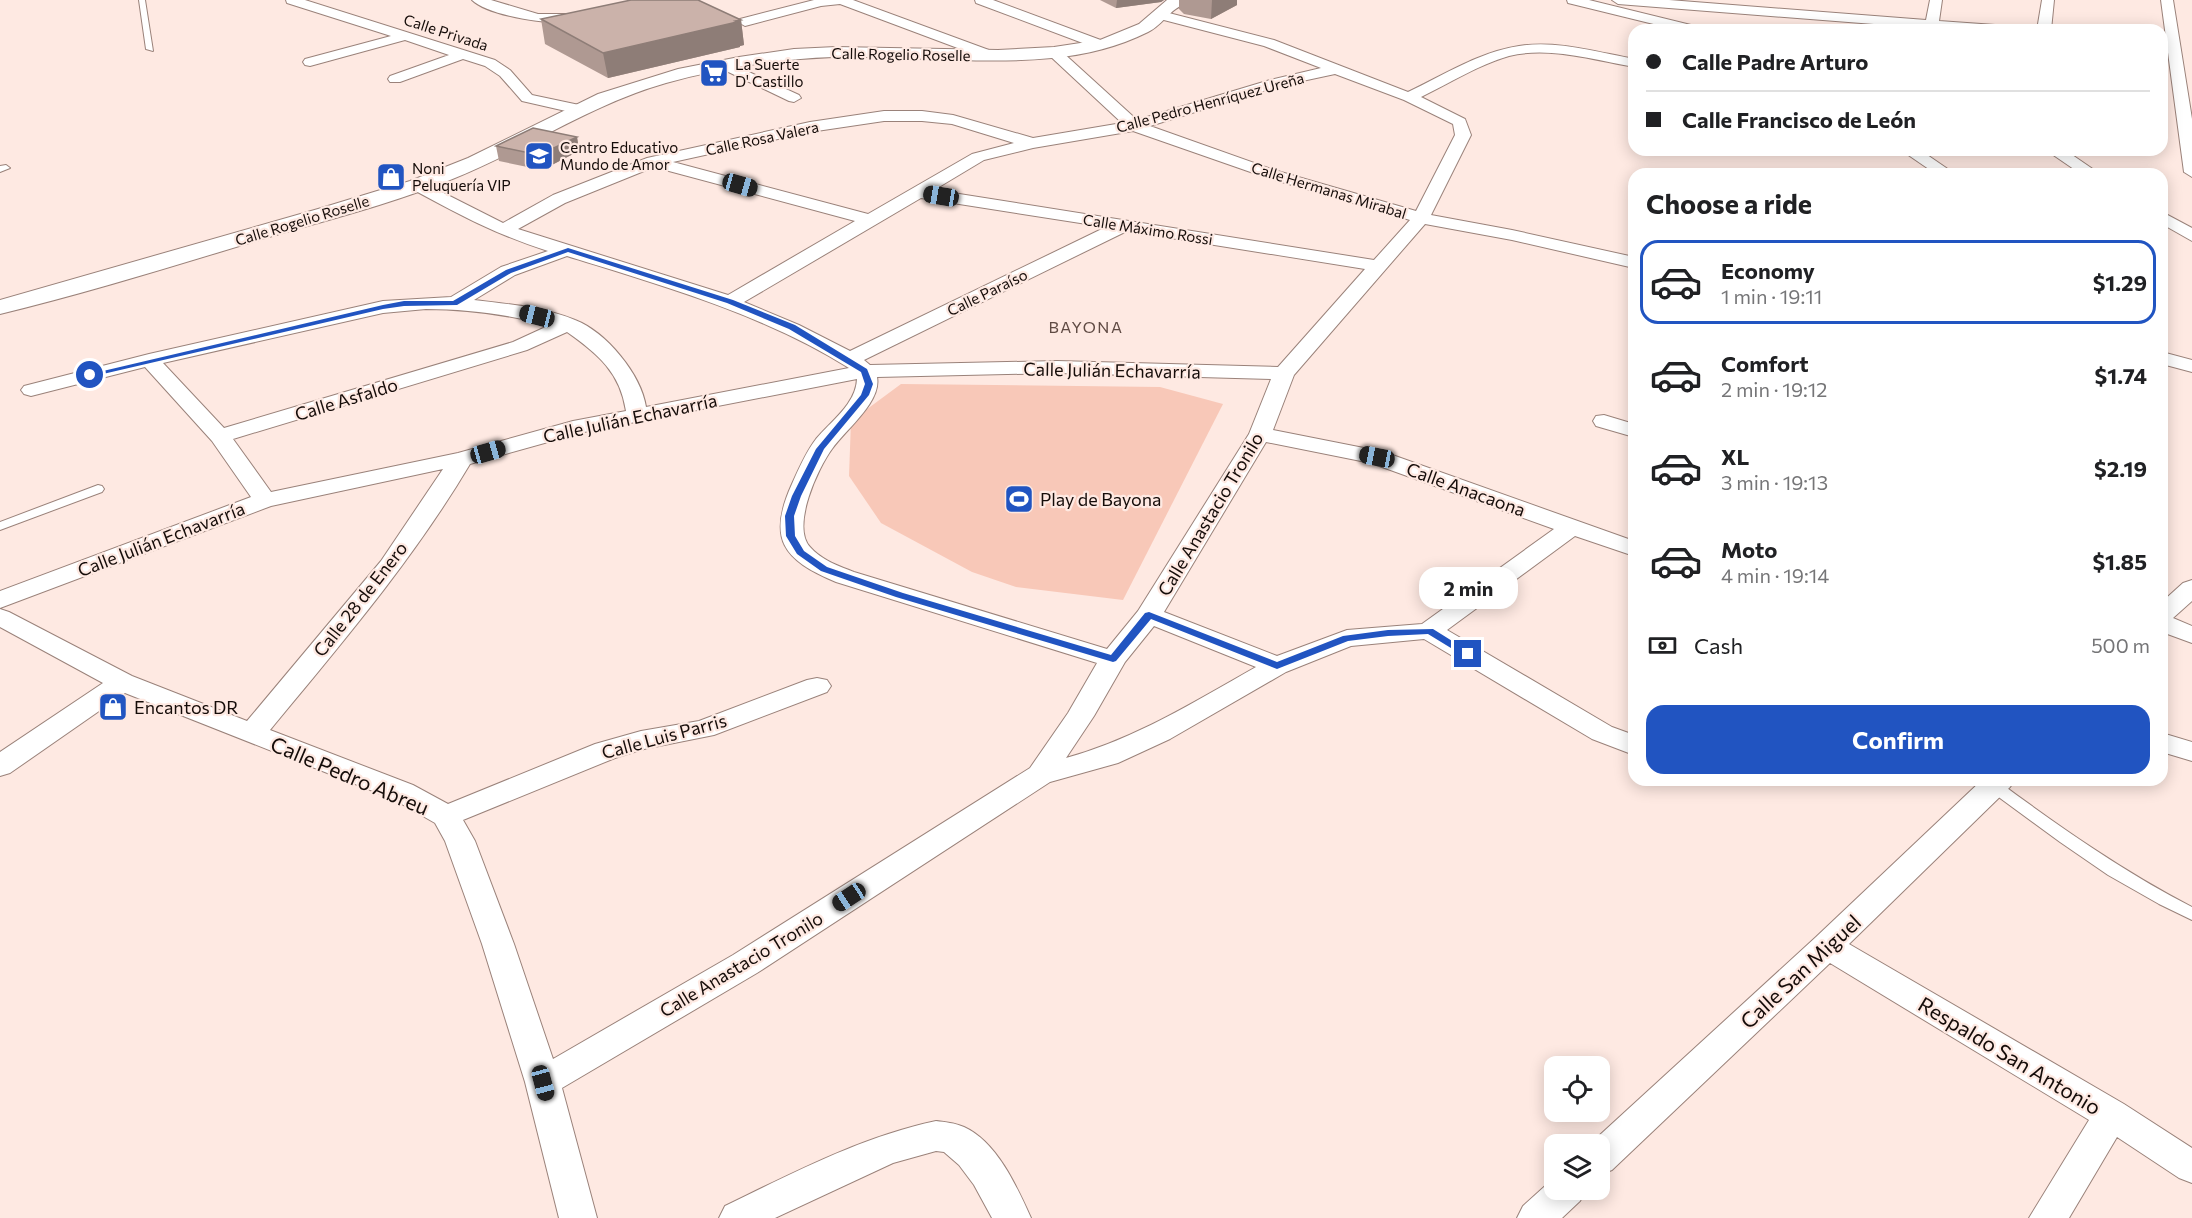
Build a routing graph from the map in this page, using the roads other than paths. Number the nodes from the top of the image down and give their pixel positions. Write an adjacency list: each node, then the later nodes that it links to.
1 (142, 0): 23 (lane)
2 (292, 0): 20 (street, Calle Privada)
3 (478, 0): 12 (street)
4 (981, 0): 22 (street)
5 (1573, 0): 15 (street)
6 (1618, 0): 13 (street)
7 (1827, 0): 13 (street)
8 (1936, 0): 18 (street)
9 (2048, 0): 19 (street)
10 (2167, 0): 21 (street)
11 (1173, 4): 22 (street, Calle Rogelio Roselle); 30 (street, Calle Anastacio Tronilo)
12 (591, 15)
13 (1820, 17): 16 (street); 17 (street)
14 (745, 22): 26 (street)
15 (1670, 24)
16 (1816, 24)
17 (1891, 24)
18 (1933, 24)
19 (2045, 24)
20 (406, 36): 25 (street, Calle Privada); 27 (street)
21 (2173, 40): 42 (street)
22 (1101, 45): 24 (street, Calle Rogelio Roselle)
23 (150, 49)
24 (1055, 53): 26 (street, Calle Rogelio Roselle); 35 (street, Calle Hermanas Mirabal)
25 (464, 54): 31 (street); 34 (street, Calle Privada)
26 (992, 56): 29 (street, Calle Rogelio Roselle)
27 (310, 62)
28 (1628, 62): 32 (street)
29 (725, 65): 33 (street); 34 (street, Calle Rogelio Roselle)
30 (1336, 69): 32 (street, Calle Anastacio Tronilo); 35 (street, Calle Pedro Henríquez Ureña)
31 (395, 79)
32 (1409, 97): 45 (street, Calle Anastacio Tronilo)
33 (794, 98)
34 (579, 109): 43 (street, Calle Rogelio Roselle)
35 (1134, 126): 36 (street, Calle Pedro Henríquez Ureña); 45 (street, Calle Hermanas Mirabal)
36 (1032, 143): 39 (street, Calle Rosa Valera); 44 (street, Calle Pedro Henríquez Ureña)
37 (1918, 156): 40 (street)
38 (2064, 156): 41 (street)
39 (653, 161): 46 (street); 49 (street, Calle Rosa Valera)
40 (1938, 168)
41 (2082, 168)
42 (2192, 172)
43 (418, 185): 49 (street); 56 (street, Calle Rogelio Roselle)
44 (918, 192): 46 (street, Calle Pedro Henríquez Ureña); 48 (street, Calle Máximo Rossi)
45 (1420, 218): 52 (street, Calle Hermanas Mirabal); 53 (street, Calle Anastacio Tronilo)
46 (870, 220): 54 (street, Calle Pedro Henríquez Ureña)
47 (2168, 221): 50 (street)
48 (1125, 225): 53 (street, Calle Máximo Rossi); 62 (street, Calle Paraíso)
49 (504, 230): 51 (street)
50 (2192, 236)
51 (568, 250): 54 (street); 55 (street)
52 (1628, 262)
53 (1378, 266): 64 (street, Calle Anastacio Tronilo)
54 (730, 302): 62 (street)
55 (455, 303): 57 (street); 60 (street)
56 (0, 307)
57 (568, 324): 66 (street); 70 (street, Calle Asfaldo)
58 (2192, 346): 59 (street)
59 (2168, 349)
60 (149, 360): 65 (street); 70 (street)
61 (2168, 360): 63 (street)
62 (856, 365): 64 (street, Calle Julián Echavarría); 66 (street, Calle Julián Echavarría); 85 (street)
63 (2192, 366)
64 (1284, 373): 69 (street, Calle Anastacio Tronilo)
65 (31, 390)
66 (637, 414): 71 (street, Calle Julián Echavarría)
67 (1604, 421): 68 (street)
68 (1628, 429)
69 (1260, 434): 75 (street, Calle Anacaona); 80 (street, Calle Anastacio Tronilo)
70 (220, 436): 73 (street)
71 (460, 459): 73 (street, Calle Julián Echavarría); 89 (street, Calle 28 de Enero)
72 (98, 489): 74 (lane)
73 (265, 500): 78 (street, Calle Julián Echavarría)
74 (0, 526)
75 (1572, 527): 76 (street, Calle Anacaona); 83 (street)
76 (1628, 547)
77 (2192, 588): 79 (street)
78 (0, 600)
79 (2168, 610)
80 (1149, 615): 85 (street, Calle Anastacio Tronilo); 86 (street)
81 (0, 617): 87 (street, Calle Pedro Abreu)
82 (2168, 625): 84 (street)
83 (1430, 631): 86 (street); 90 (street)
84 (2192, 635)
85 (1113, 659): 92 (street, Calle Anastacio Tronilo)
86 (1277, 666): 92 (street)
87 (122, 682): 89 (street, Calle Pedro Abreu); 91 (street)
88 (817, 686): 95 (street, Calle Luis Parris)
89 (252, 734): 95 (street, Calle Pedro Abreu)
90 (1628, 744)
91 (0, 766)
92 (1040, 775): 98 (street, Calle Anastacio Tronilo)
93 (1994, 786): 97 (street, Calle San Miguel)
94 (2001, 786): 96 (lane)
95 (446, 816): 98 (street, Calle Pedro Abreu)
96 (2192, 914)
97 (1827, 946): 99 (street, Respaldo San Antonio); 100 (street, Calle San Miguel)
98 (543, 1083): 103 (street, Calle Pedro Abreu)
99 (2111, 1115): 101 (street, Respaldo San Antonio); 107 (street)
100 (1610, 1149)
101 (2192, 1167)
102 (1556, 1200): 106 (street)
103 (578, 1218)
104 (738, 1218): 105 (street)
105 (1012, 1218)
106 (1536, 1218)
107 (2048, 1218)

